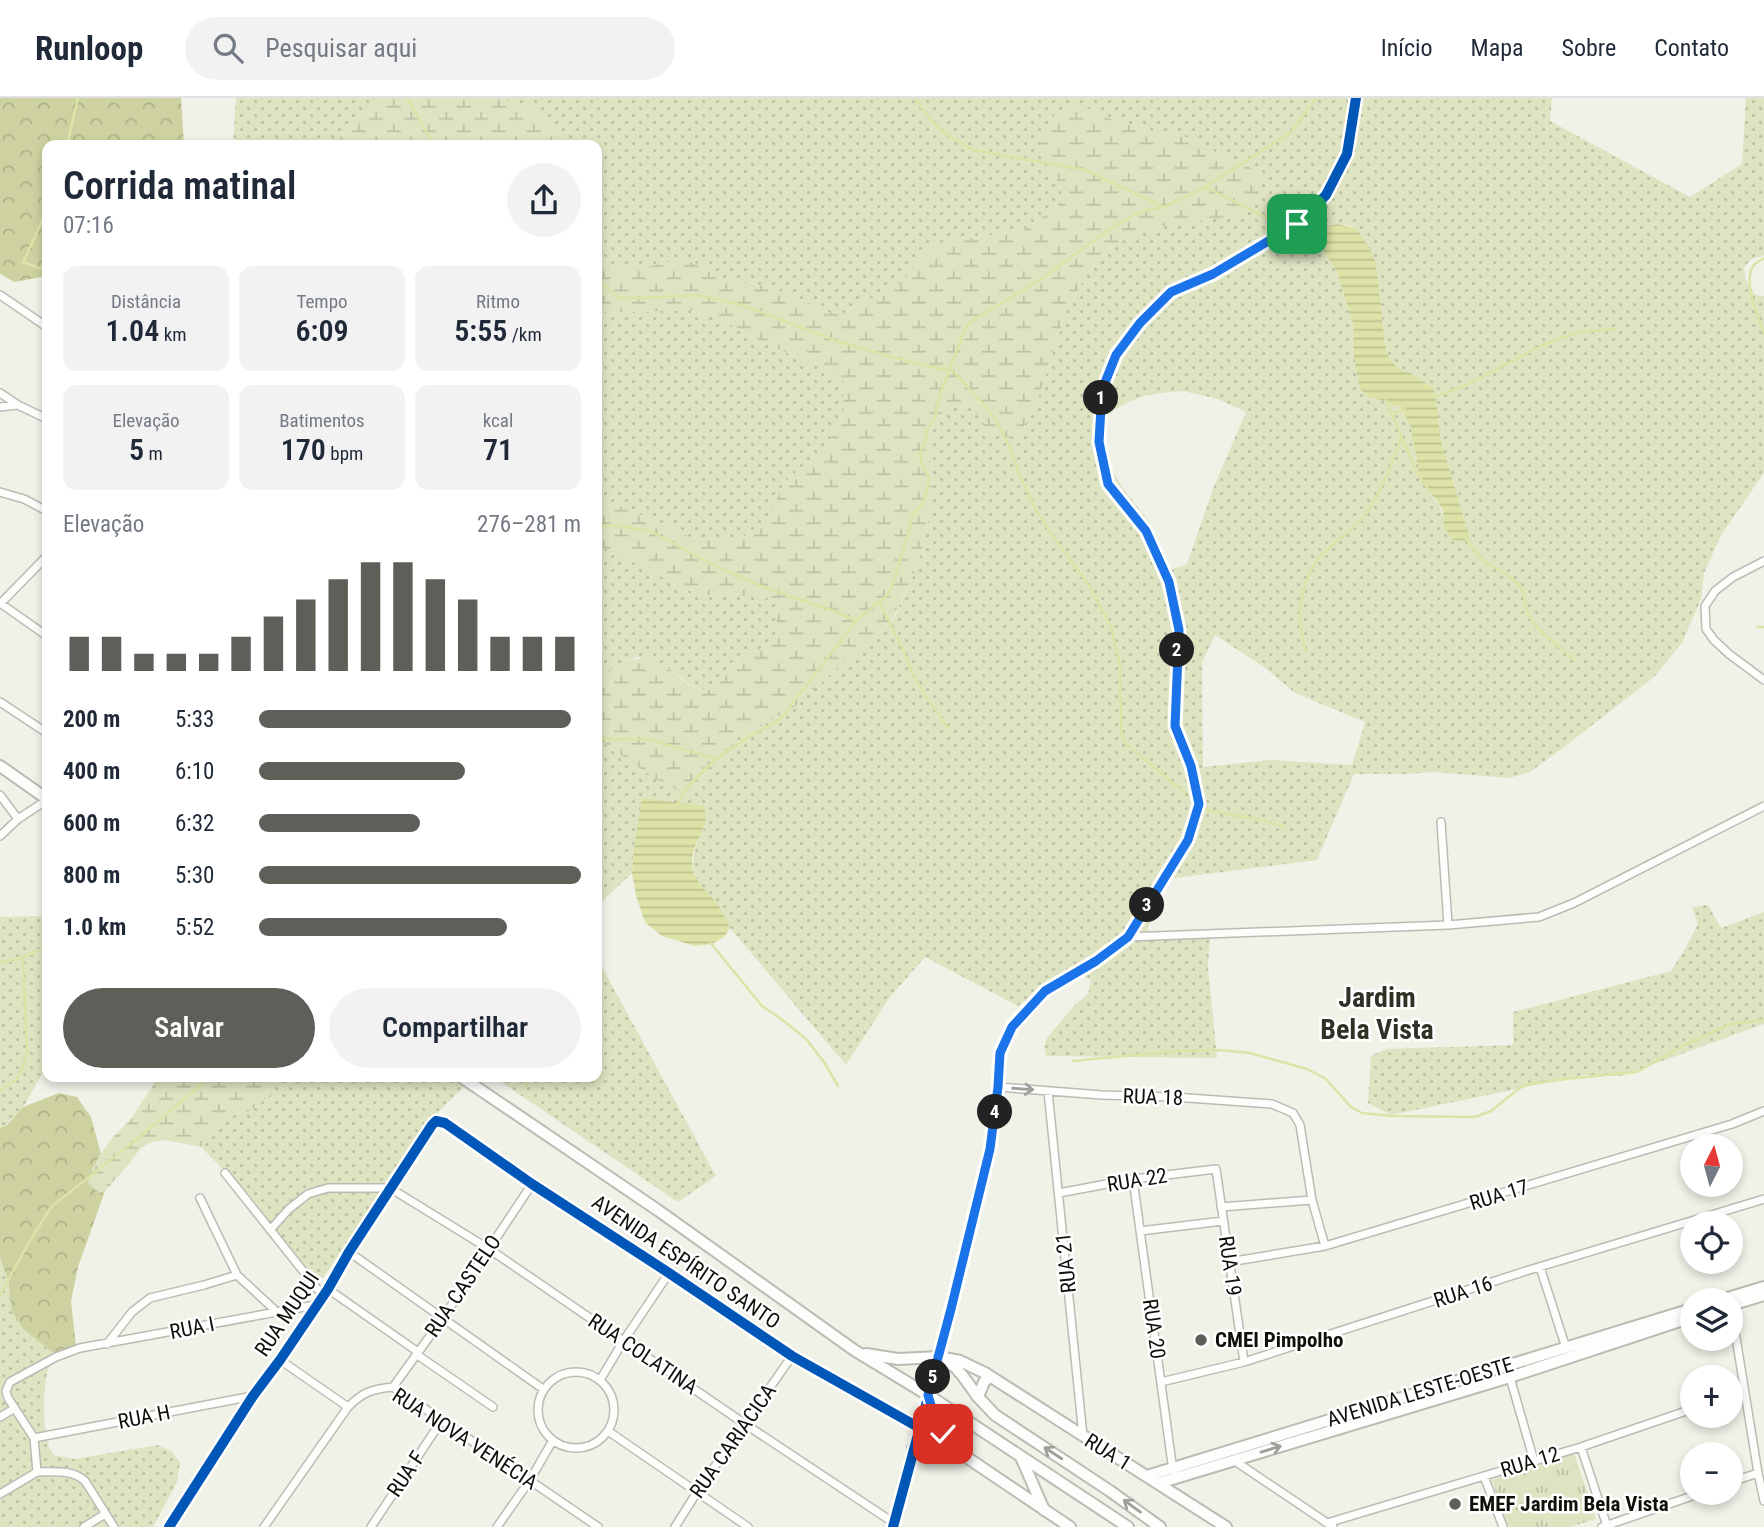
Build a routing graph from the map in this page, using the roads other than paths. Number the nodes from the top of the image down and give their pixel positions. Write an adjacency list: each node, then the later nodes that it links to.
1 (1356, 98): 26 (street)
2 (0, 295): 3 (street)
3 (42, 324)
4 (0, 393): 5 (street)
5 (18, 405): 6 (street); 7 (street)
6 (0, 407)
7 (42, 417)
8 (0, 492): 9 (street)
9 (42, 508)
10 (42, 561): 12 (street)
11 (1764, 561): 14 (street)
12 (0, 603): 13 (street)
13 (42, 632)
14 (1764, 680)
15 (0, 702): 16 (street)
16 (42, 730)
17 (0, 766): 19 (street)
18 (0, 795): 22 (street)
19 (42, 795)
20 (42, 802): 22 (street)
21 (1764, 806): 25 (street)
22 (18, 819): 24 (street)
23 (1441, 822): 25 (street)
24 (0, 836)
25 (1448, 925): 26 (street)
26 (1128, 937): 28 (street)
27 (469, 1082): 65 (street)
28 (998, 1087): 29 (street, RUA 18, one-way to 29); 69 (street)
29 (1048, 1091): 37 (street, RUA 21); 40 (street, RUA 18)
30 (1764, 1111): 45 (street, RUA 17)
31 (436, 1121): 35 (street, AVENIDA ESPÍRITO SANTO); 36 (street, RUA MUQUI)
32 (1216, 1169): 34 (street, RUA 22); 41 (street, RUA 19)
33 (225, 1173): 43 (street)
34 (1133, 1179): 37 (street, RUA 22); 44 (street, RUA 20)
35 (532, 1184): 46 (street, RUA CASTELO); 50 (street, AVENIDA ESPÍRITO SANTO)
36 (390, 1188): 43 (street); 46 (street, RUA COLATINA); 47 (street, RUA MUQUI)
37 (1059, 1193): 91 (street, RUA 21)
38 (200, 1198): 51 (street)
39 (1764, 1199): 49 (street, RUA 16)
40 (1312, 1200): 41 (street); 45 (street)
41 (1221, 1207): 42 (street, RUA 19)
42 (1223, 1221): 44 (street); 48 (street, RUA 19)
43 (270, 1230): 53 (street)
44 (1140, 1231): 75 (street, RUA 20)
45 (1325, 1246): 48 (street, RUA 17)
46 (489, 1249): 60 (street, RUA CASTELO); 62 (street, RUA COLATINA)
47 (349, 1252): 53 (street, RUA MUQUI); 60 (street)
48 (1229, 1262): 71 (street, RUA 19)
49 (1540, 1267): 64 (street); 71 (street, RUA 16)
50 (669, 1273): 62 (street); 68 (street, AVENIDA ESPÍRITO SANTO)
51 (237, 1275): 58 (street); 63 (street)
52 (1764, 1287): 55 (street)
53 (325, 1293): 57 (street, RUA MUQUI); 67 (street)
54 (1764, 1295): 56 (street)
55 (1743, 1296)
56 (1743, 1299)
57 (315, 1306): 58 (street, RUA I); 70 (street, RUA MUQUI)
58 (277, 1312): 63 (street, RUA I)
59 (1680, 1313): 64 (street, AVENIDA LESTE-OESTE)
60 (443, 1318): 67 (street, RUA CASTELO); 77 (street)
61 (1680, 1321): 72 (street, AVENIDA LESTE-OESTE)
62 (624, 1340): 74 (street); 88 (street, RUA COLATINA)
63 (107, 1344): 84 (street, RUA I)
64 (1566, 1348): 72 (street, AVENIDA LESTE-OESTE)
65 (854, 1350): 69 (street, RUA 1); 79 (street)
66 (1737, 1351): 78 (street)
67 (417, 1353): 76 (street, RUA CASTELO); 83 (street)
68 (792, 1356): 88 (street, RUA CARIACICA); 89 (street, AVENIDA ESPÍRITO SANTO)
69 (939, 1357): 73 (street, RUA 1); 79 (street); 81 (street)
70 (280, 1360): 80 (street, RUA MUQUI); 82 (street)
71 (1244, 1362): 75 (street, RUA 16)
72 (1508, 1372): 98 (street, AVENIDA LESTE-OESTE); 100 (street)
73 (990, 1376): 81 (street); 91 (street, RUA 1)
74 (600, 1380): 77 (street); 90 (street)
75 (1161, 1382): 102 (street, RUA 20)
76 (393, 1387): 82 (street, RUA NOVA VENÉCIA); 87 (street, RUA NOVA VENÉCIA)
77 (543, 1389): 93 (street)
78 (1744, 1391): 103 (street)
79 (928, 1395): 89 (street); 97 (street); 99 (street)
80 (253, 1396): 92 (street, RUA H); 121 (street, RUA MUQUI)
81 (978, 1397): 116 (street, one-way to 81)
82 (348, 1407): 122 (street, RUA NOVA VENÉCIA)
83 (493, 1407)
84 (15, 1408): 86 (street); 92 (street)
85 (1680, 1413): 95 (street, RUA 12)
86 (0, 1417)
87 (442, 1420): 107 (street, RUA NOVA VENÉCIA); 123 (street, RUA F)
88 (745, 1424): 109 (street, RUA CARIACICA); 115 (street, RUA COLATINA)
89 (919, 1427): 94 (street); 96 (street)
90 (608, 1431): 93 (street); 109 (street)
91 (1083, 1436): 104 (street, RUA 1)
92 (34, 1438): 101 (street)
93 (553, 1440): 107 (street)
94 (941, 1440): 96 (street); 97 (street)
95 (1581, 1447): 100 (street, RUA 12); 118 (street)
96 (913, 1448): 115 (street)
97 (962, 1454): 113 (street)
98 (1232, 1455): 102 (street, AVENIDA LESTE-OESTE); 117 (street)
99 (1021, 1457): 113 (street); 129 (street)
100 (1534, 1461): 105 (street, RUA 12)
101 (37, 1472): 110 (street); 114 (street)
102 (1173, 1473): 104 (street, AVENIDA LESTE-OESTE); 108 (street, AVENIDA LESTE-OESTE)
103 (1758, 1473): 106 (street); 112 (street)
104 (1147, 1476): 108 (street, RUA 1)
105 (1484, 1476): 117 (street, RUA 12); 131 (street)
106 (1743, 1478)
107 (530, 1480): 124 (street); 125 (street, RUA NOVA VENÉCIA)
108 (1159, 1483): 130 (street, RUA 1)
109 (698, 1492): 126 (street, RUA CARIACICA); 127 (street)
110 (0, 1494)
111 (1680, 1500): 118 (street)
112 (1764, 1501)
113 (1044, 1510): 128 (street)
114 (105, 1514): 119 (street); 120 (street)
115 (893, 1525)
116 (1156, 1525)
117 (1330, 1525)
118 (1604, 1526)
119 (84, 1527)
120 (114, 1527)
121 (169, 1527)
122 (264, 1527)
123 (371, 1527)
124 (497, 1527)
125 (597, 1527)
126 (675, 1527)
127 (748, 1527)
128 (1070, 1527)
129 (1128, 1527)
130 (1226, 1527)
131 (1503, 1527)

